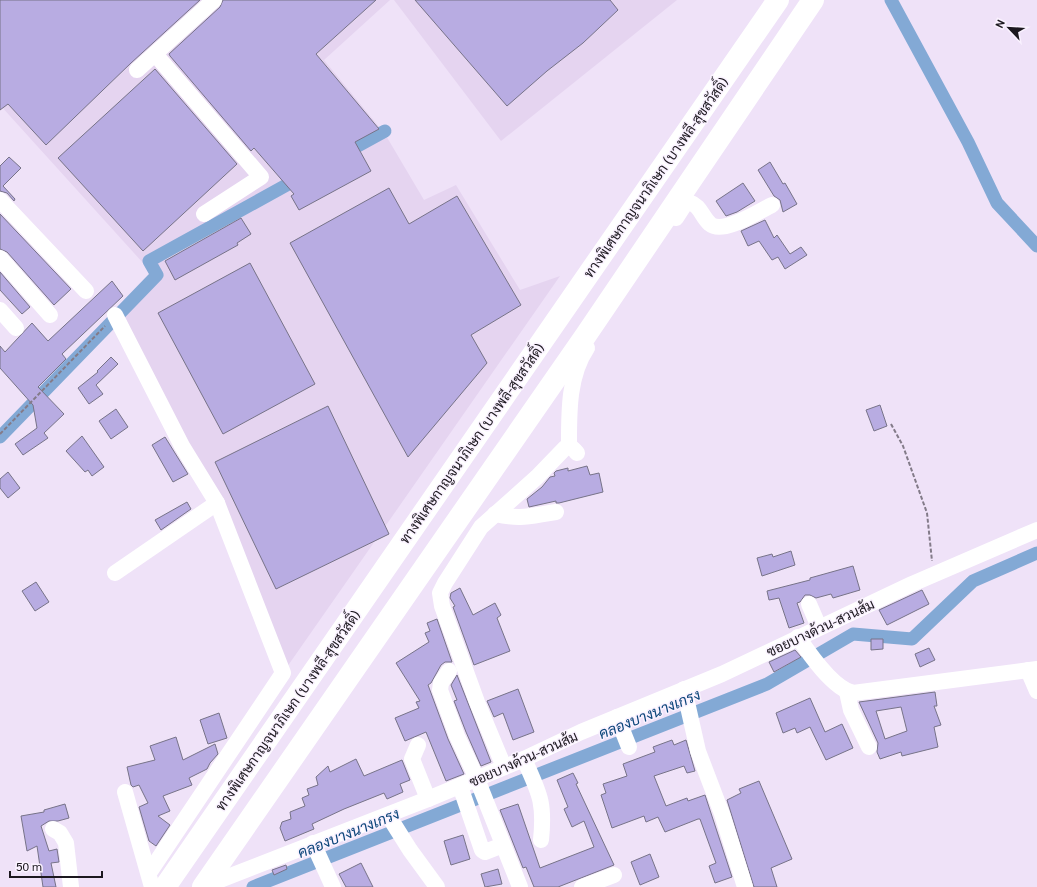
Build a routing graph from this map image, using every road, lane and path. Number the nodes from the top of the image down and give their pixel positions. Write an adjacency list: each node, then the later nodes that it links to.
1 (214, 0): 4 (street)
2 (778, 0): 47 (highway, ทางพิเศษกาญจนาภิเษก (บางพลี-สุขสวัสดิ์))
3 (813, 0): 49 (highway)
4 (155, 54): 5 (street); 8 (street)
5 (137, 70)
6 (0, 200): 10 (street)
7 (772, 205): 19 (street)
8 (204, 214)
9 (0, 258): 12 (street)
10 (86, 291)
11 (0, 310): 14 (street)
12 (50, 315)
13 (116, 315): 16 (path); 17 (street)
14 (16, 328)
15 (891, 424): 22 (path)
16 (0, 434)
17 (217, 503): 21 (street); 47 (street)
18 (556, 512): 19 (street)
19 (495, 514): 35 (street)
20 (1037, 530): 22 (street, ซอยบางด้วน-สวนส้ม)
21 (115, 573)
22 (935, 574): 24 (street, ซอยบางด้วน-สวนส้ม)
23 (810, 604): 24 (street)
24 (819, 628): 25 (street, ซอยบางด้วน-สวนส้ม)
25 (800, 640): 29 (street); 30 (street, ซอยบางด้วน-สวนส้ม)
26 (1033, 670): 28 (street); 29 (street)
27 (449, 671): 38 (street)
28 (1037, 691)
29 (847, 692): 34 (street)
30 (686, 697): 31 (street, ซอยบางด้วน-สวนส้ม); 54 (street)
31 (618, 722): 33 (street); 36 (street, ซอยบางด้วน-สวนส้ม)
32 (418, 745): 40 (street)
33 (628, 746)
34 (869, 747)
35 (504, 767): 36 (street, ซอยบางด้วน-สวนส้ม); 38 (street, ซอยบางด้วน-สวนส้ม)
36 (528, 768): 43 (street)
37 (125, 792): 47 (street)
38 (482, 792): 39 (street, ซอยบางด้วน-สวนส้ม); 44 (street)
39 (463, 796): 40 (street, ซอยบางด้วน-สวนส้ม); 44 (street)
40 (428, 799): 41 (street, ซอยบางด้วน-สวนส้ม)
41 (393, 823): 45 (street, ซอยบางด้วน-สวนส้ม); 51 (street)
42 (53, 830): 48 (street)
43 (541, 840)
44 (503, 845): 52 (street)
45 (314, 847): 49 (street, ซอยบางด้วน-สวนส้ม); 50 (street)
46 (614, 875): 53 (street)
47 (155, 882)
48 (71, 887)
49 (203, 887)
50 (333, 887)
51 (437, 887)
52 (520, 887)
53 (582, 887)
54 (745, 887)

